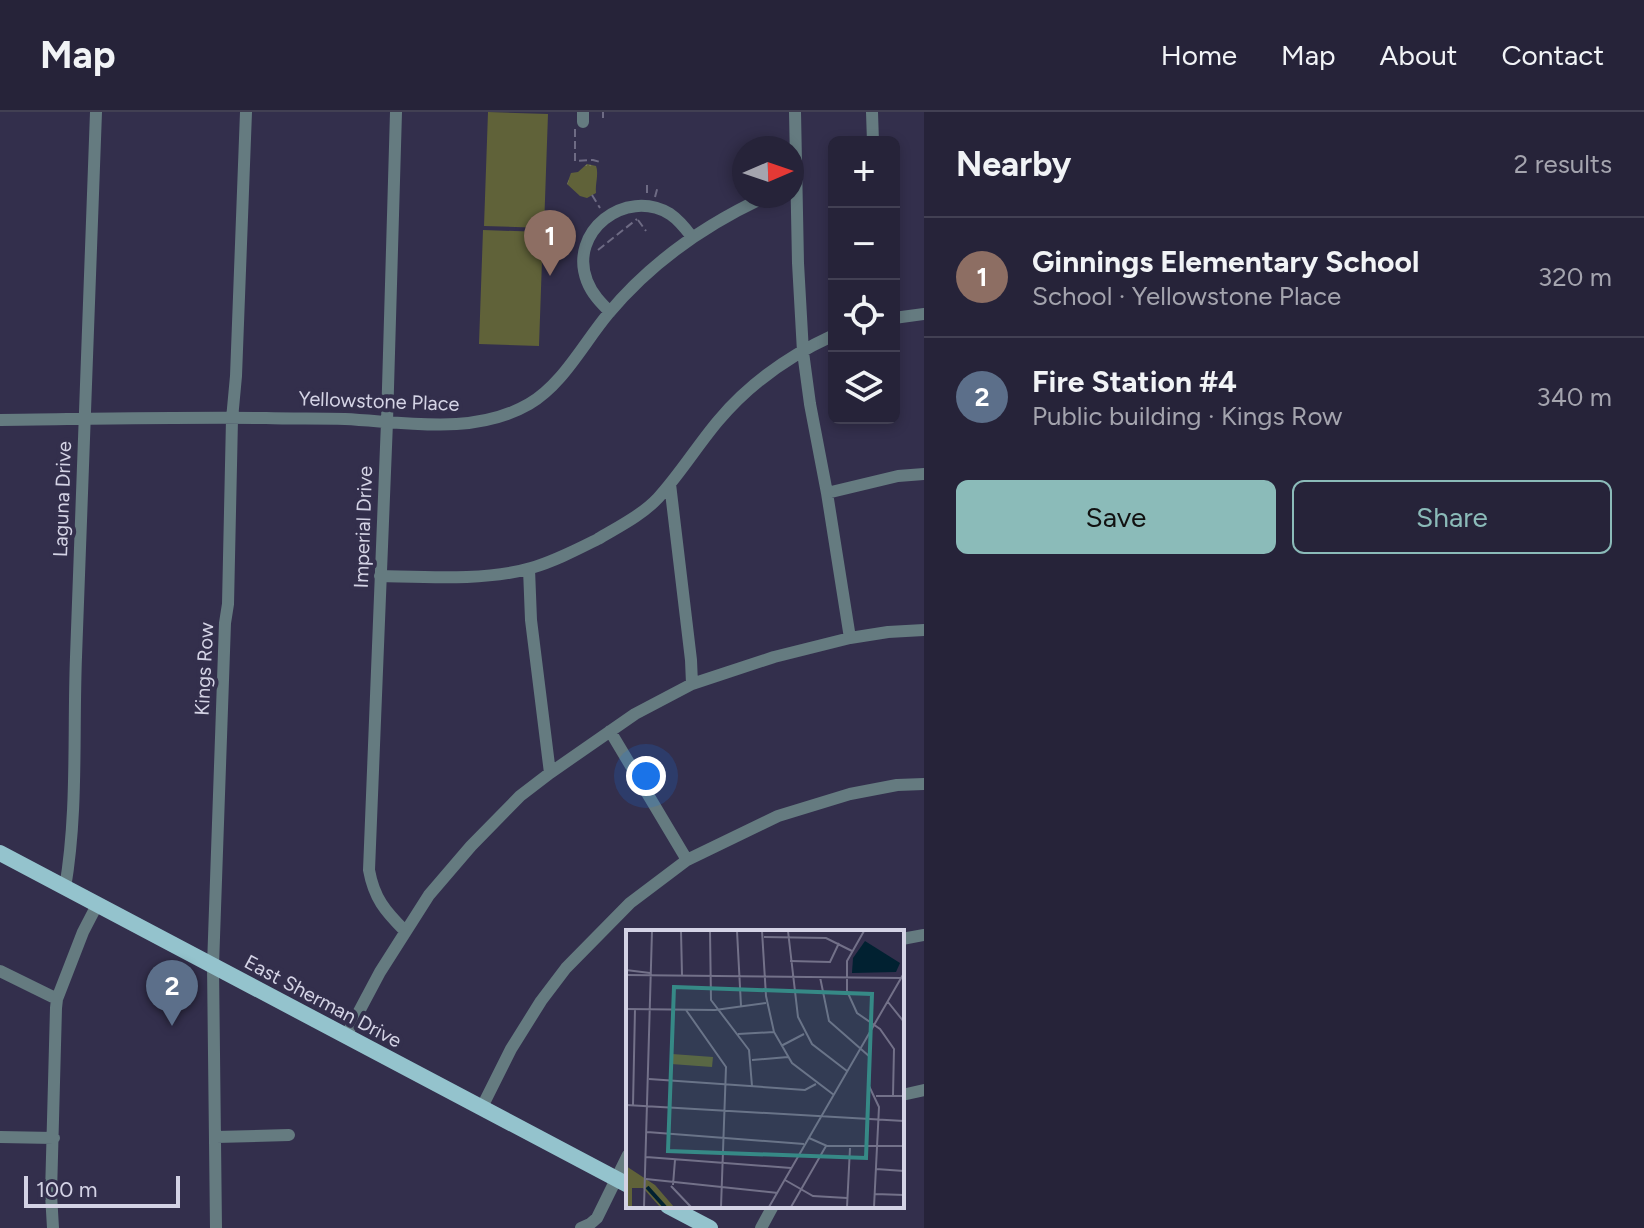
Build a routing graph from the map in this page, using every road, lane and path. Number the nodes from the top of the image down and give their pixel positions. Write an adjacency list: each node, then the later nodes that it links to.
1 (96, 112): 28 (street, Laguna Drive)
2 (246, 112): 29 (street, Kings Row)
3 (396, 112): 31 (street, Imperial Drive)
4 (603, 112): 7 (path)
5 (795, 112): 9 (street)
6 (872, 112): 10 (street)
7 (603, 118)
8 (580, 119): 11 (path)
9 (795, 136)
10 (873, 136)
11 (600, 162)
12 (647, 185): 15 (path)
13 (658, 186): 16 (path)
14 (592, 195): 19 (path)
15 (647, 199)
16 (654, 200)
17 (741, 208): 21 (street, Yellowstone Place)
18 (796, 208): 27 (street)
19 (602, 211)
20 (646, 231): 22 (path)
21 (692, 237): 22 (street); 23 (street, Yellowstone Place)
22 (584, 260): 23 (street)
23 (610, 312): 31 (street, Yellowstone Place)
24 (924, 314): 25 (street)
25 (900, 317)
26 (828, 338): 27 (street)
27 (803, 352): 33 (street); 34 (street)
28 (84, 419): 29 (street, Yellowstone Place); 30 (street, Yellowstone Place); 45 (street, Laguna Drive)
29 (232, 419): 31 (street, Yellowstone Place); 50 (street, Kings Row)
30 (0, 420)
31 (387, 422): 36 (street, Imperial Drive)
32 (924, 474): 34 (street)
33 (670, 484): 35 (street); 39 (street)
34 (827, 493): 38 (street)
35 (529, 569): 36 (street); 41 (street)
36 (380, 576): 47 (street, Imperial Drive)
37 (924, 630): 38 (street)
38 (850, 638): 39 (street)
39 (692, 684): 40 (street)
40 (610, 731): 41 (street); 44 (street)
41 (550, 773): 47 (street)
42 (924, 784): 44 (street)
43 (0, 853): 45 (main road, East Sherman Drive)
44 (687, 860): 60 (street)
45 (65, 888): 46 (main road, East Sherman Drive)
46 (97, 905): 50 (main road, East Sherman Drive); 55 (street)
47 (405, 931): 57 (street)
48 (924, 935): 49 (street)
49 (904, 939)
50 (213, 966): 57 (main road, East Sherman Drive); 63 (street, Kings Row)
51 (0, 971): 55 (street)
52 (173, 984): 54 (path)
53 (155, 998): 54 (path)
54 (173, 998): 56 (path)
55 (57, 999): 64 (street)
56 (173, 1005)
57 (346, 1036): 60 (main road, East Sherman Drive)
58 (924, 1090): 59 (street)
59 (904, 1095)
60 (482, 1107): 65 (main road, East Sherman Drive)
61 (289, 1135): 63 (street)
62 (0, 1137): 64 (street)
63 (216, 1137): 69 (street, Kings Row)
64 (54, 1138): 68 (street)
65 (622, 1182): 70 (street)
66 (672, 1208): 71 (main road)
67 (772, 1208): 72 (street)
68 (53, 1228)
69 (216, 1228)
70 (581, 1228)
71 (710, 1228)
72 (761, 1228)

